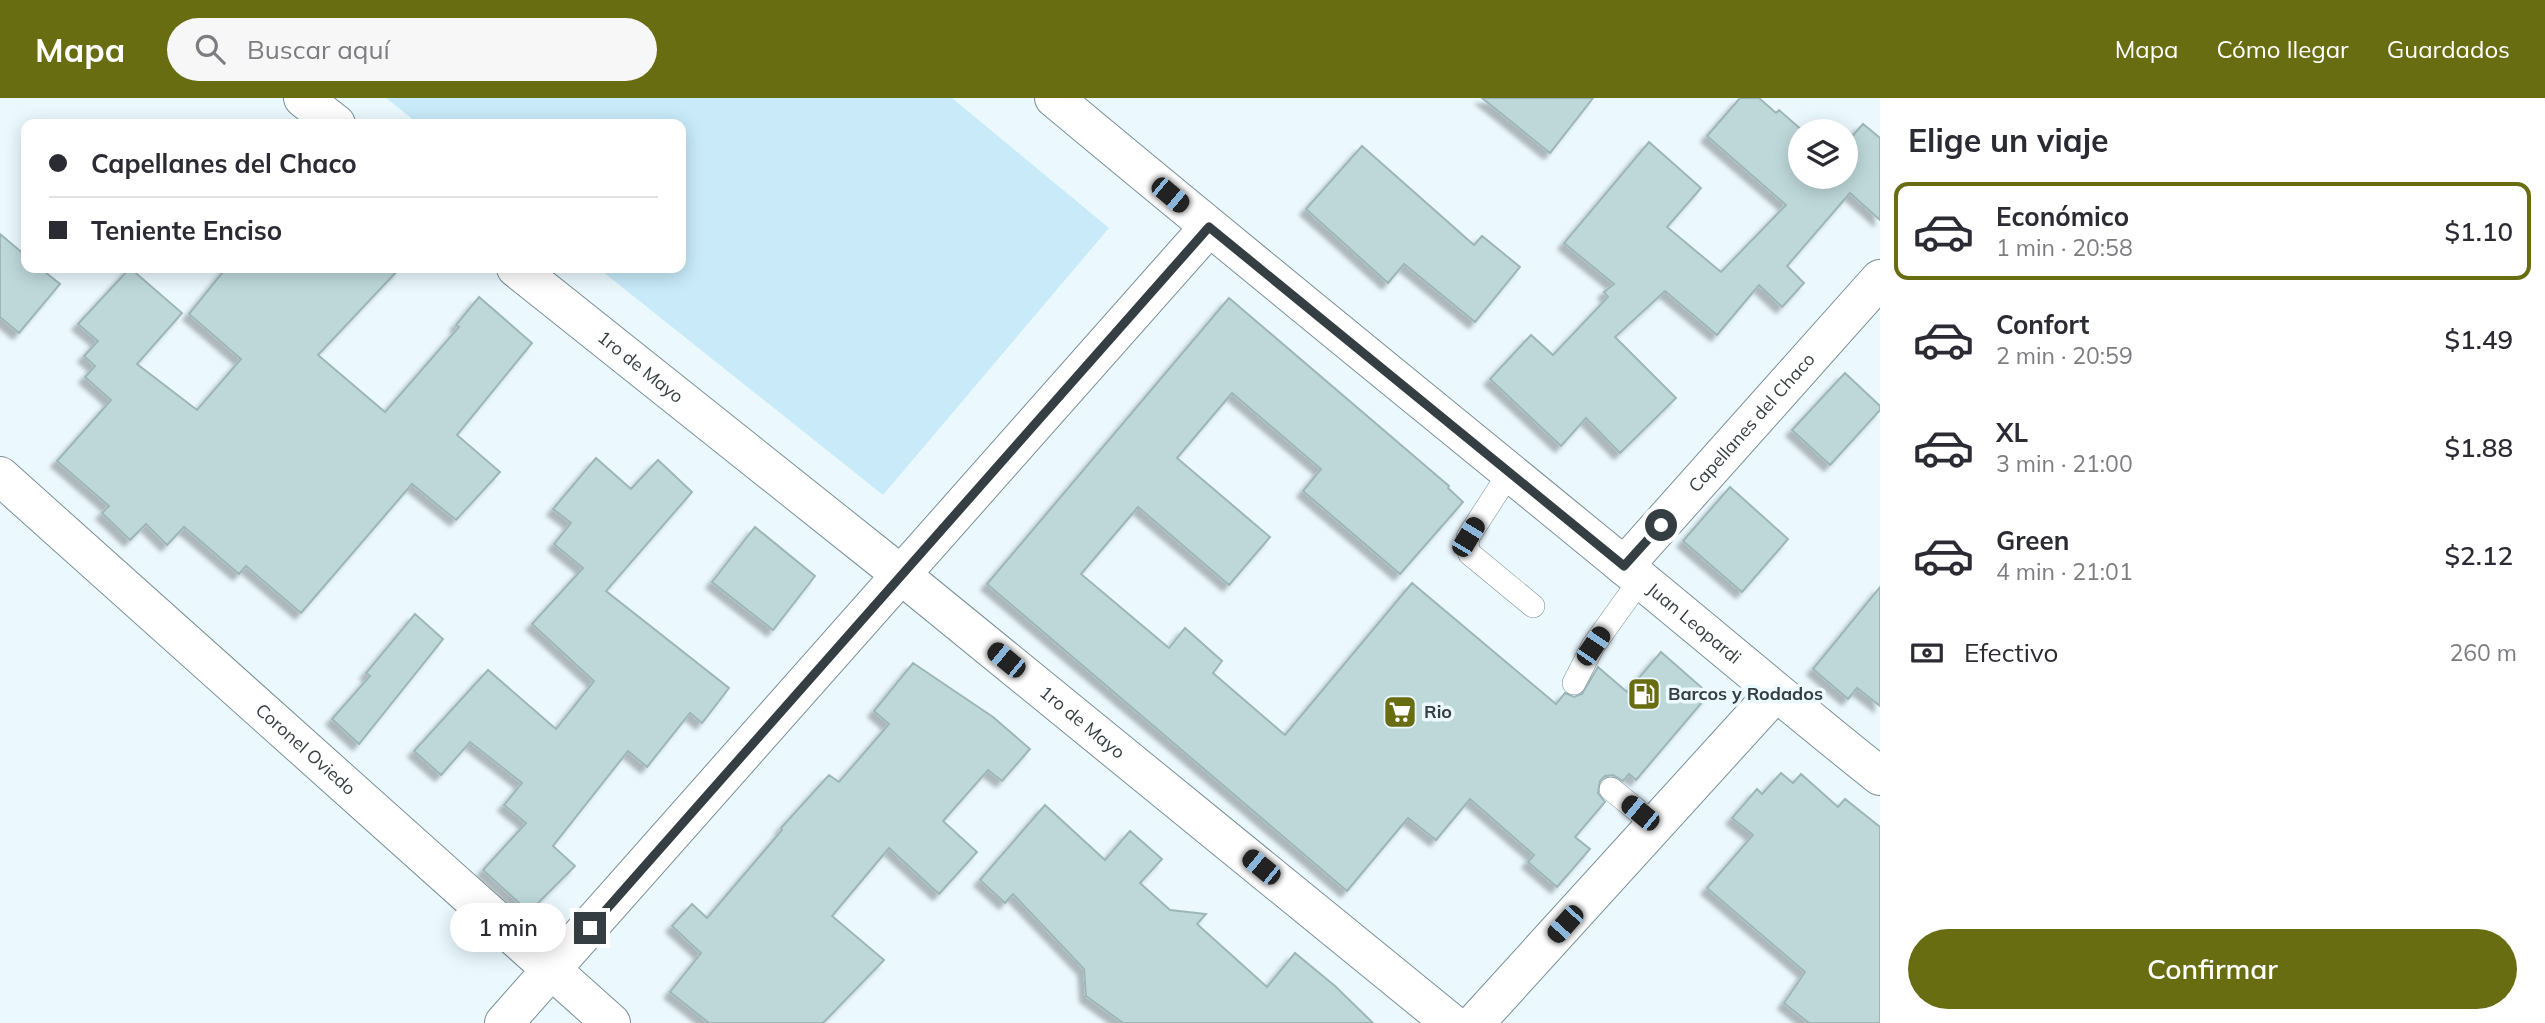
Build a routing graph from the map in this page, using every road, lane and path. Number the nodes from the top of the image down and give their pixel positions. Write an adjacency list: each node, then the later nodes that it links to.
1 (303, 98): 3 (street)
2 (1054, 98): 4 (street, Juan Leopardi)
3 (330, 119)
4 (1209, 227): 7 (street, Juan Leopardi); 10 (street)
5 (522, 273): 10 (street, 1ro de Mayo)
6 (1880, 279): 9 (street, Capellanes del Chaco)
7 (1510, 472): 9 (street, Juan Leopardi); 11 (lane)
8 (0, 476): 17 (street, Coronel Oviedo)
9 (1632, 572): 12 (lane); 13 (street, Juan Leopardi)
10 (900, 574): 17 (street); 20 (street, 1ro de Mayo)
11 (1533, 606)
12 (1574, 682)
13 (1775, 693): 14 (street, Juan Leopardi); 16 (street)
14 (1880, 776)
15 (1611, 789): 16 (lane)
16 (1655, 825): 21 (street)
17 (554, 969): 18 (street); 19 (street, Coronel Oviedo)
18 (504, 1023)
19 (611, 1023)
20 (1451, 1023)
21 (1475, 1023)

